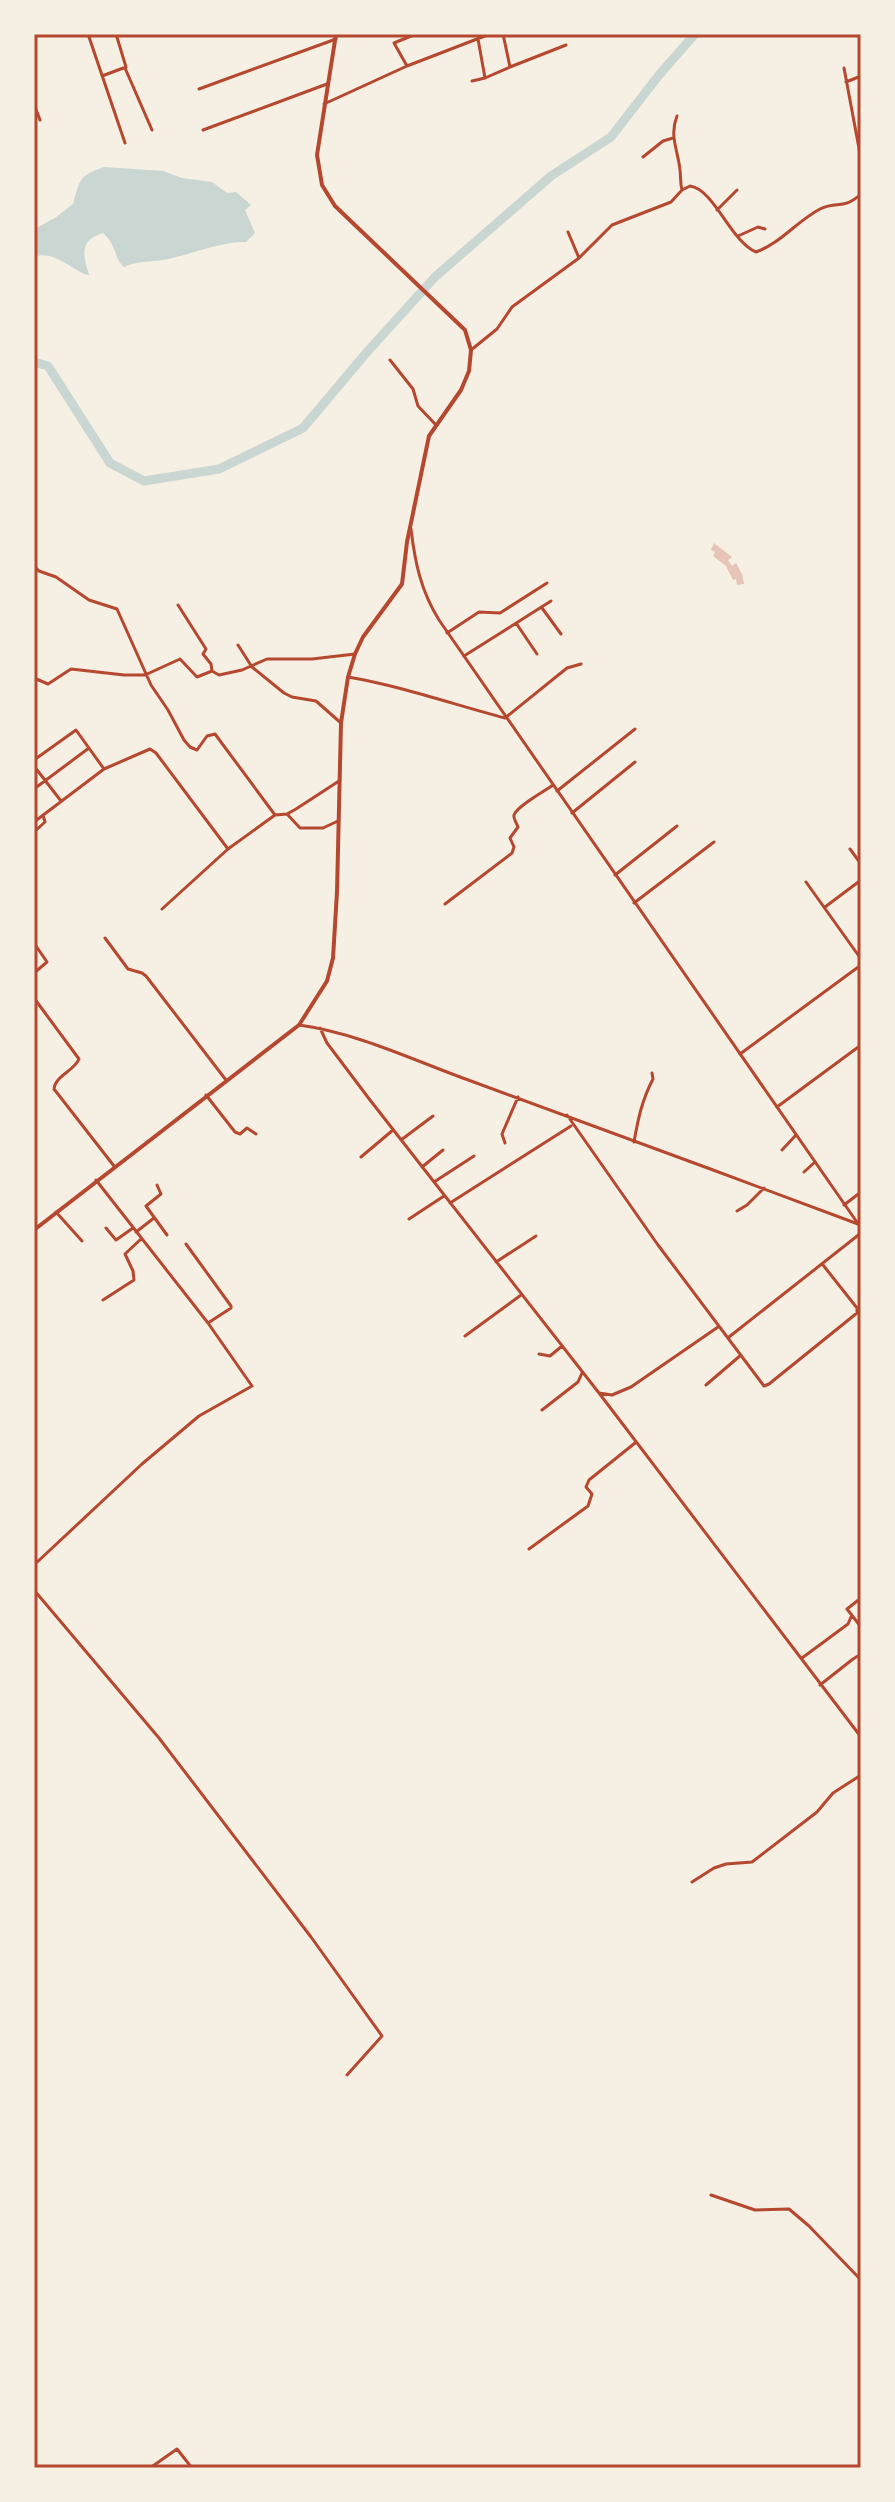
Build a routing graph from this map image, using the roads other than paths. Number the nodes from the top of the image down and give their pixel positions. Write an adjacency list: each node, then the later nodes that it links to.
1 (88, 34): 13 (street)
2 (116, 34): 11 (street)
3 (416, 34): 9 (street)
4 (490, 34): 7 (street)
5 (503, 34): 10 (street)
6 (336, 36): 18 (main road); 19 (street)
7 (478, 39): 9 (street); 15 (street)
8 (566, 45): 10 (street)
9 (407, 66): 21 (street)
10 (510, 67): 15 (street)
11 (125, 68): 13 (street); 24 (street)
12 (844, 68): 17 (street)
13 (102, 76): 27 (street)
14 (861, 76): 17 (street)
15 (485, 78): 16 (street)
16 (472, 81)
17 (846, 82): 29 (street)
18 (327, 84): 21 (main road); 25 (street)
19 (199, 89)
20 (34, 104): 23 (street)
21 (324, 104): 38 (main road)
22 (677, 116): 26 (street)
23 (40, 120)
24 (152, 130)
25 (203, 130)
26 (673, 138): 28 (street); 30 (street)
27 (125, 143)
28 (643, 157)
29 (861, 159)
30 (682, 190): 33 (street); 37 (street)
31 (737, 190): 33 (street)
32 (861, 194): 36 (street)
33 (717, 210): 36 (street)
34 (765, 229): 36 (street)
35 (568, 232): 37 (street)
36 (738, 236)
37 (579, 258): 38 (street)
38 (471, 350): 40 (main road)
39 (390, 360): 40 (street)
40 (435, 424): 41 (main road)
41 (411, 529): 48 (street); 51 (main road)
42 (34, 566): 57 (street)
43 (547, 583): 48 (street)
44 (551, 601): 46 (street)
45 (178, 605): 56 (street)
46 (542, 608): 47 (street); 49 (street)
47 (516, 623): 52 (street); 53 (street)
48 (447, 633): 53 (street)
49 (561, 634)
50 (238, 645): 55 (street)
51 (355, 654): 55 (street); 58 (main road)
52 (537, 654)
53 (464, 656): 60 (street)
54 (581, 664): 60 (street)
55 (252, 667): 56 (street); 61 (street)
56 (212, 671): 57 (street)
57 (145, 675): 59 (street); 76 (street)
58 (348, 677): 60 (street); 61 (main road)
59 (34, 678)
60 (505, 718): 69 (street)
61 (341, 723): 68 (main road)
62 (635, 729): 71 (street)
63 (89, 748): 65 (street); 66 (street); 67 (street)
64 (635, 762): 73 (street)
65 (34, 763): 67 (street)
66 (104, 769): 72 (street); 82 (street)
67 (45, 781): 70 (street); 72 (street)
68 (339, 781): 74 (street); 77 (main road)
69 (553, 785): 71 (street); 89 (street)
70 (34, 789)
71 (557, 791): 73 (street)
72 (61, 801): 75 (street)
73 (572, 813): 85 (street)
74 (287, 814): 76 (street); 77 (street)
75 (43, 815): 78 (street); 80 (street)
76 (275, 815): 82 (street)
77 (338, 821): 98 (main road)
78 (34, 822)
79 (677, 826): 85 (street)
80 (34, 832)
81 (714, 842): 88 (street)
82 (228, 849): 91 (street)
83 (850, 849): 84 (street)
84 (861, 864)
85 (615, 875): 88 (street)
86 (861, 880): 90 (street)
87 (806, 882): 90 (street)
88 (634, 903): 101 (street)
89 (445, 904)
90 (825, 907): 94 (street)
91 (162, 909)
92 (105, 938): 103 (street)
93 (34, 943): 96 (street)
94 (861, 959)
95 (861, 965): 101 (street)
96 (34, 973)
97 (34, 998): 121 (street)
98 (299, 1025): 99 (street); 103 (main road)
99 (320, 1028): 105 (street); 110 (street)
100 (861, 1045): 106 (street)
101 (740, 1054): 106 (street)
102 (652, 1073): 114 (street)
103 (226, 1080): 104 (main road)
104 (206, 1095): 111 (street); 121 (main road)
105 (518, 1097): 107 (street); 115 (street)
106 (777, 1107): 112 (street)
107 (567, 1115): 109 (street); 114 (street)
108 (433, 1116): 113 (street)
109 (572, 1125): 130 (street); 150 (street)
110 (393, 1130): 113 (street); 119 (street)
111 (256, 1134)
112 (796, 1135): 117 (street); 120 (street)
113 (401, 1140): 122 (street)
114 (634, 1142): 127 (street)
115 (505, 1143)
116 (443, 1150): 122 (street)
117 (782, 1150)
118 (474, 1156): 125 (street)
119 (361, 1157)
120 (815, 1162): 123 (street); 131 (street)
121 (114, 1166): 124 (main road)
122 (422, 1167): 125 (street)
123 (804, 1172)
124 (96, 1180): 133 (main road); 139 (street)
125 (434, 1182): 129 (street)
126 (157, 1185): 134 (street)
127 (764, 1188): 132 (street); 137 (street)
128 (861, 1192): 131 (street)
129 (444, 1196): 130 (street); 135 (street)
130 (450, 1203): 145 (street)
131 (844, 1205): 137 (street)
132 (737, 1211)
133 (56, 1212): 138 (main road); 143 (street)
134 (154, 1218): 139 (street); 140 (street)
135 (409, 1219)
136 (106, 1228): 139 (street)
137 (860, 1229): 146 (street)
138 (34, 1230)
139 (134, 1230): 142 (street)
140 (167, 1235)
141 (536, 1236): 145 (street)
142 (141, 1239): 148 (street); 149 (street)
143 (82, 1241)
144 (186, 1244): 149 (street)
145 (496, 1262): 147 (street)
146 (823, 1265): 152 (street); 155 (street)
147 (521, 1295): 151 (street); 153 (street)
148 (103, 1300)
149 (208, 1323): 162 (street)
150 (719, 1327): 152 (street); 158 (street)
151 (465, 1336)
152 (729, 1337): 155 (street)
153 (562, 1346): 154 (street); 156 (street)
154 (539, 1354)
155 (741, 1355): 157 (street)
156 (582, 1373): 158 (street); 159 (street)
157 (706, 1385)
158 (599, 1393): 160 (street)
159 (542, 1410)
160 (635, 1443): 161 (street); 168 (street)
161 (529, 1549)
162 (34, 1565)
163 (34, 1590): 173 (street)
164 (861, 1598): 165 (street)
165 (851, 1617): 166 (street); 168 (street)
166 (861, 1627)
167 (861, 1657): 169 (street)
168 (802, 1658): 169 (street)
169 (820, 1685): 170 (street)
170 (861, 1737)
171 (861, 1775): 172 (street)
172 (692, 1882)
173 (347, 2075)
174 (711, 2195): 175 (street)
175 (861, 2280)
176 (150, 2468): 177 (street)
177 (192, 2468)

